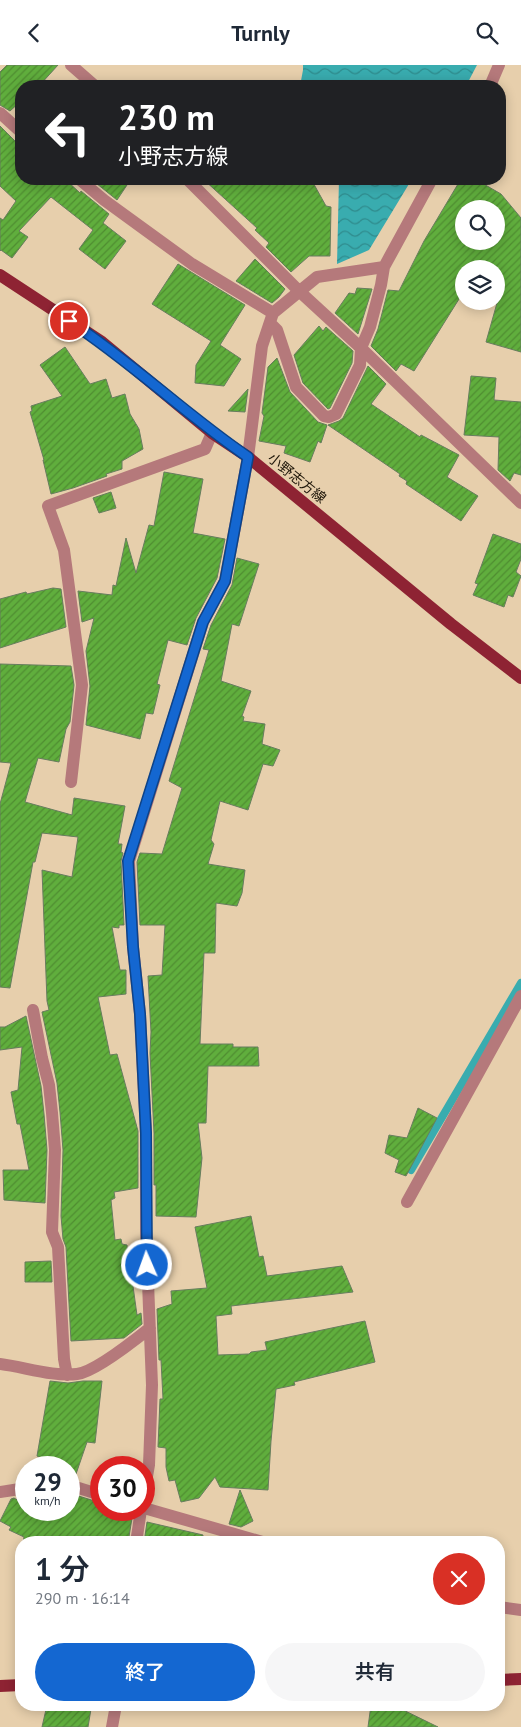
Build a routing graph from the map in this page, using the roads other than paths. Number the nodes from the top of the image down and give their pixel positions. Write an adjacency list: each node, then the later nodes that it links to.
1 (71, 65): 3 (street)
2 (499, 65): 4 (street)
3 (88, 80)
4 (493, 80)
5 (0, 113): 6 (street)
6 (15, 127)
7 (86, 185): 13 (street)
8 (193, 185): 12 (street)
9 (429, 185): 10 (street)
10 (384, 267): 12 (street); 14 (street)
11 (0, 275): 15 (main road, 小野志方線)
12 (299, 291): 13 (street); 14 (street)
13 (271, 318): 14 (street); 16 (street)
14 (361, 348): 17 (street)
15 (212, 433): 16 (main road, 小野志方線); 19 (street)
16 (248, 457): 18 (main road, 小野志方線); 23 (street)
17 (521, 503)
18 (521, 678)
19 (71, 783)
20 (521, 996): 22 (street)
21 (33, 1009): 25 (street)
22 (407, 1202)
23 (150, 1329): 25 (street); 26 (street)
24 (0, 1365): 25 (street)
25 (67, 1375)
26 (150, 1456)
27 (15, 1490): 28 (street)
28 (0, 1493)
29 (155, 1513): 32 (street)
30 (140, 1521): 31 (street)
31 (137, 1536)
32 (240, 1536)
33 (505, 1608): 34 (street)
34 (521, 1611)
35 (505, 1679): 36 (main road)
36 (521, 1679)
37 (15, 1685): 38 (main road)
38 (0, 1686)
39 (115, 1711): 40 (street)
40 (112, 1727)

